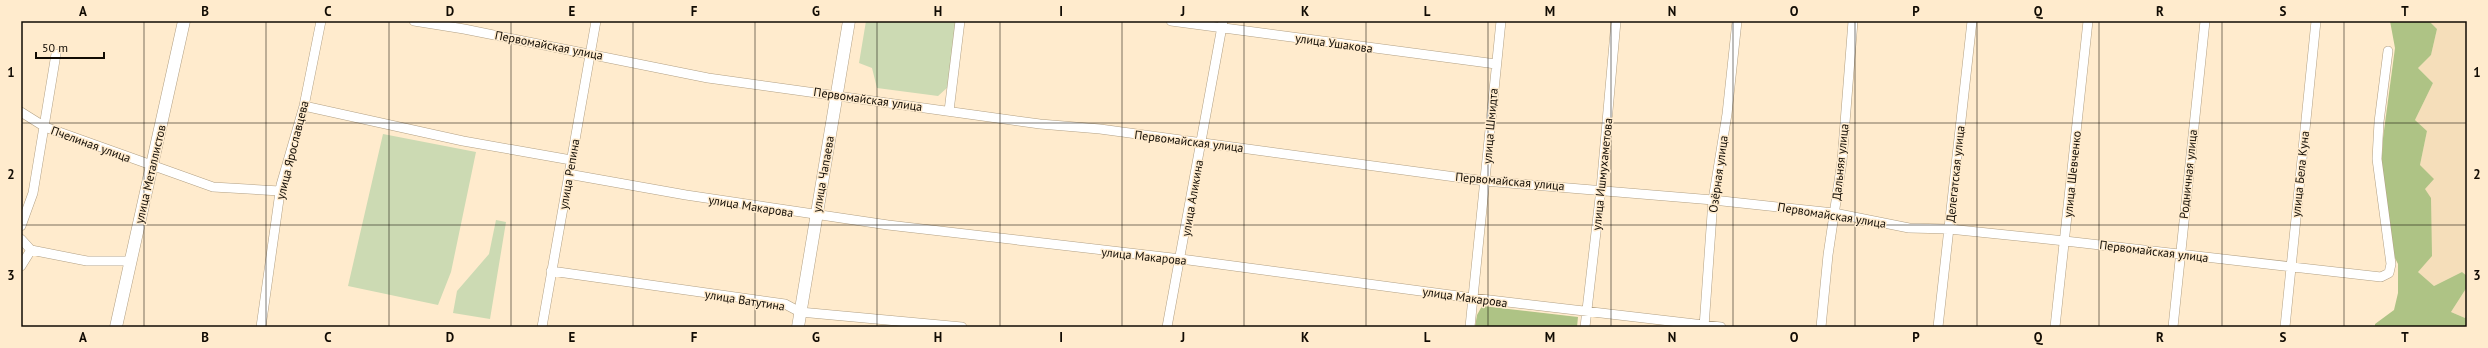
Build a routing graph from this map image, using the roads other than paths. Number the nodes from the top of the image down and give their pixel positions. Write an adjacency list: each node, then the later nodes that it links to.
1 (184, 21): 29 (street, улица Металлистов)
2 (321, 21): 23 (street, улица Ярославцева)
3 (414, 21): 17 (street, Первомайская улица)
4 (596, 21): 19 (street, улица Репина)
5 (849, 21): 22 (street, улица Чапаева)
6 (960, 21): 24 (street)
7 (1171, 21): 16 (street, улица Ушакова)
8 (1501, 21): 21 (street, улица Шмидта)
9 (1616, 21): 32 (street, улица Ишмухаметова)
10 (1737, 21): 34 (street, Озёрная улица)
11 (1853, 21): 35 (street, Дальняя улица)
12 (1972, 21): 38 (street, Делегатская улица)
13 (2088, 21): 40 (street, улица Шевченко)
14 (2205, 21): 42 (street, Родничная улица)
15 (2316, 21): 46 (street, улица Бела Куна)
16 (1223, 24): 21 (street, улица Ушакова); 27 (street, улица Аликина)
17 (465, 25): 19 (street, Первомайская улица)
18 (2388, 51): 46 (street, Первомайская улица)
19 (591, 53): 22 (street, Первомайская улица); 28 (street, улица Репина)
20 (56, 54): 26 (street)
21 (1496, 64): 31 (street, улица Шмидта)
22 (837, 94): 24 (street, Первомайская улица); 36 (street, улица Чапаева)
23 (304, 106): 28 (street); 33 (street, улица Ярославцева)
24 (949, 111): 27 (street, Первомайская улица)
25 (21, 112): 26 (street, Пчелиная улица)
26 (44, 127): 29 (street, Пчелиная улица); 37 (street)
27 (1202, 143): 31 (street, Первомайская улица); 43 (street, улица Аликина)
28 (571, 160): 30 (street, улица Репина)
29 (151, 166): 33 (street, Пчелиная улица); 44 (street, улица Металлистов)
30 (568, 174): 36 (street, улица Макарова); 47 (street, улица Репина)
31 (1485, 181): 32 (street, Первомайская улица); 48 (street, улица Шмидта)
32 (1601, 189): 34 (street, Первомайская улица); 49 (street, улица Ишмухаметова)
33 (280, 191): 53 (street, улица Ярославцева)
34 (1713, 200): 35 (street, Первомайская улица); 51 (street, Озёрная улица)
35 (1834, 213): 38 (street, Первомайская улица); 61 (street, Дальняя улица)
36 (816, 216): 43 (street, улица Макарова); 50 (street, улица Чапаева)
37 (21, 226)
38 (1949, 229): 40 (street, Первомайская улица); 62 (street, Делегатская улица)
39 (21, 239): 41 (street)
40 (2065, 241): 42 (street, Первомайская улица); 63 (street, улица Шевченко)
41 (30, 250): 44 (street); 45 (street)
42 (2180, 254): 46 (street, Первомайская улица); 64 (street, Родничная улица)
43 (1181, 259): 48 (street, улица Макарова); 57 (street, улица Аликина)
44 (130, 261): 52 (street, улица Металлистов)
45 (21, 266)
46 (2291, 266): 65 (street, улица Бела Куна)
47 (551, 271): 50 (street, улица Ватутина); 54 (street, улица Репина)
48 (1473, 298): 49 (street, улица Макарова); 58 (street, улица Шмидта)
49 (1588, 311): 51 (street, улица Макарова); 59 (street, улица Ишмухаметова)
50 (800, 312): 55 (street, улица Чапаева); 56 (street, улица Ватутина)
51 (1704, 326): 60 (street, улица Макарова)
52 (116, 327)
53 (261, 327)
54 (542, 327)
55 (798, 327)
56 (962, 327)
57 (1167, 327)
58 (1470, 327)
59 (1585, 327)
60 (1721, 327)
61 (1821, 327)
62 (1938, 327)
63 (2055, 327)
64 (2173, 327)
65 (2285, 327)

